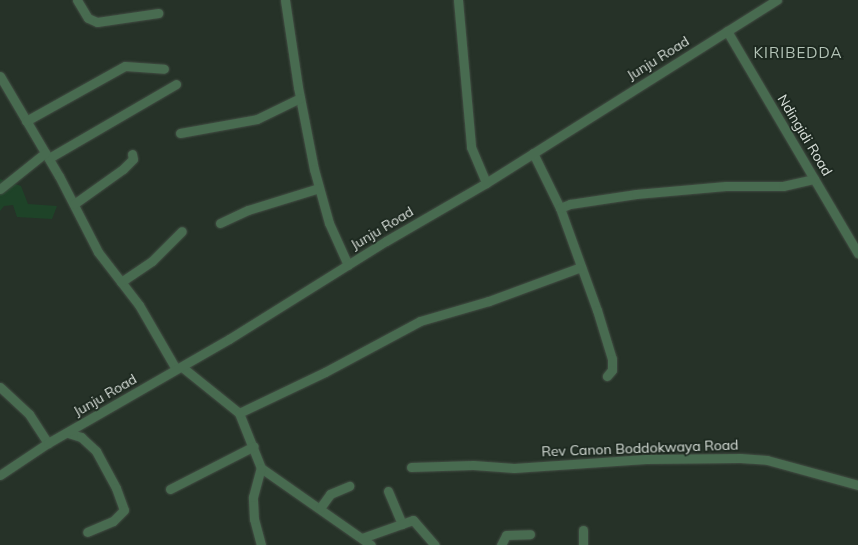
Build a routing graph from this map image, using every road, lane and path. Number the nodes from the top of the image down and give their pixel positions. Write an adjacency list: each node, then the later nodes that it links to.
1 (77, 0): 5 (street)
2 (285, 0): 10 (street)
3 (458, 0): 17 (street)
4 (777, 0): 6 (street, Junju Road)
5 (158, 13)
6 (727, 31): 13 (street, Junju Road); 16 (street, Ndingidi Road)
7 (164, 69): 11 (street)
8 (0, 76): 11 (street)
9 (176, 84): 15 (street)
10 (300, 98): 12 (street); 18 (street)
11 (26, 121): 15 (street)
12 (180, 133)
13 (533, 153): 17 (street, Junju Road); 21 (street)
14 (132, 154): 20 (street)
15 (47, 155): 19 (street); 20 (street)
16 (814, 179): 21 (street); 24 (street, Ndingidi Road)
17 (486, 183): 25 (street, Junju Road)
18 (319, 188): 22 (street); 25 (street)
19 (0, 189)
20 (74, 204): 27 (street)
21 (560, 208): 26 (street)
22 (220, 223)
23 (182, 232): 27 (street)
24 (858, 253)
25 (348, 265): 28 (street, Junju Road)
26 (581, 267): 29 (street); 31 (street)
27 (121, 282): 28 (street)
28 (179, 368): 31 (street); 32 (street, Junju Road)
29 (607, 376)
30 (0, 387): 33 (street)
31 (239, 413): 34 (street)
32 (68, 433): 33 (street, Junju Road); 45 (street)
33 (48, 443): 37 (street, Junju Road)
34 (254, 446): 36 (street); 40 (street)
35 (411, 467): 38 (street, Rev Canon Boddokwaya Road)
36 (262, 468): 42 (street); 48 (street)
37 (0, 475)
38 (858, 485)
39 (349, 486): 42 (street)
40 (170, 489)
41 (388, 492): 43 (street)
42 (320, 508): 47 (street)
43 (402, 524): 47 (street); 50 (street)
44 (583, 530): 52 (street)
45 (87, 532)
46 (530, 534): 51 (street)
47 (362, 538): 49 (street)
48 (258, 544)
49 (371, 545)
50 (435, 545)
51 (501, 545)
52 (583, 545)

